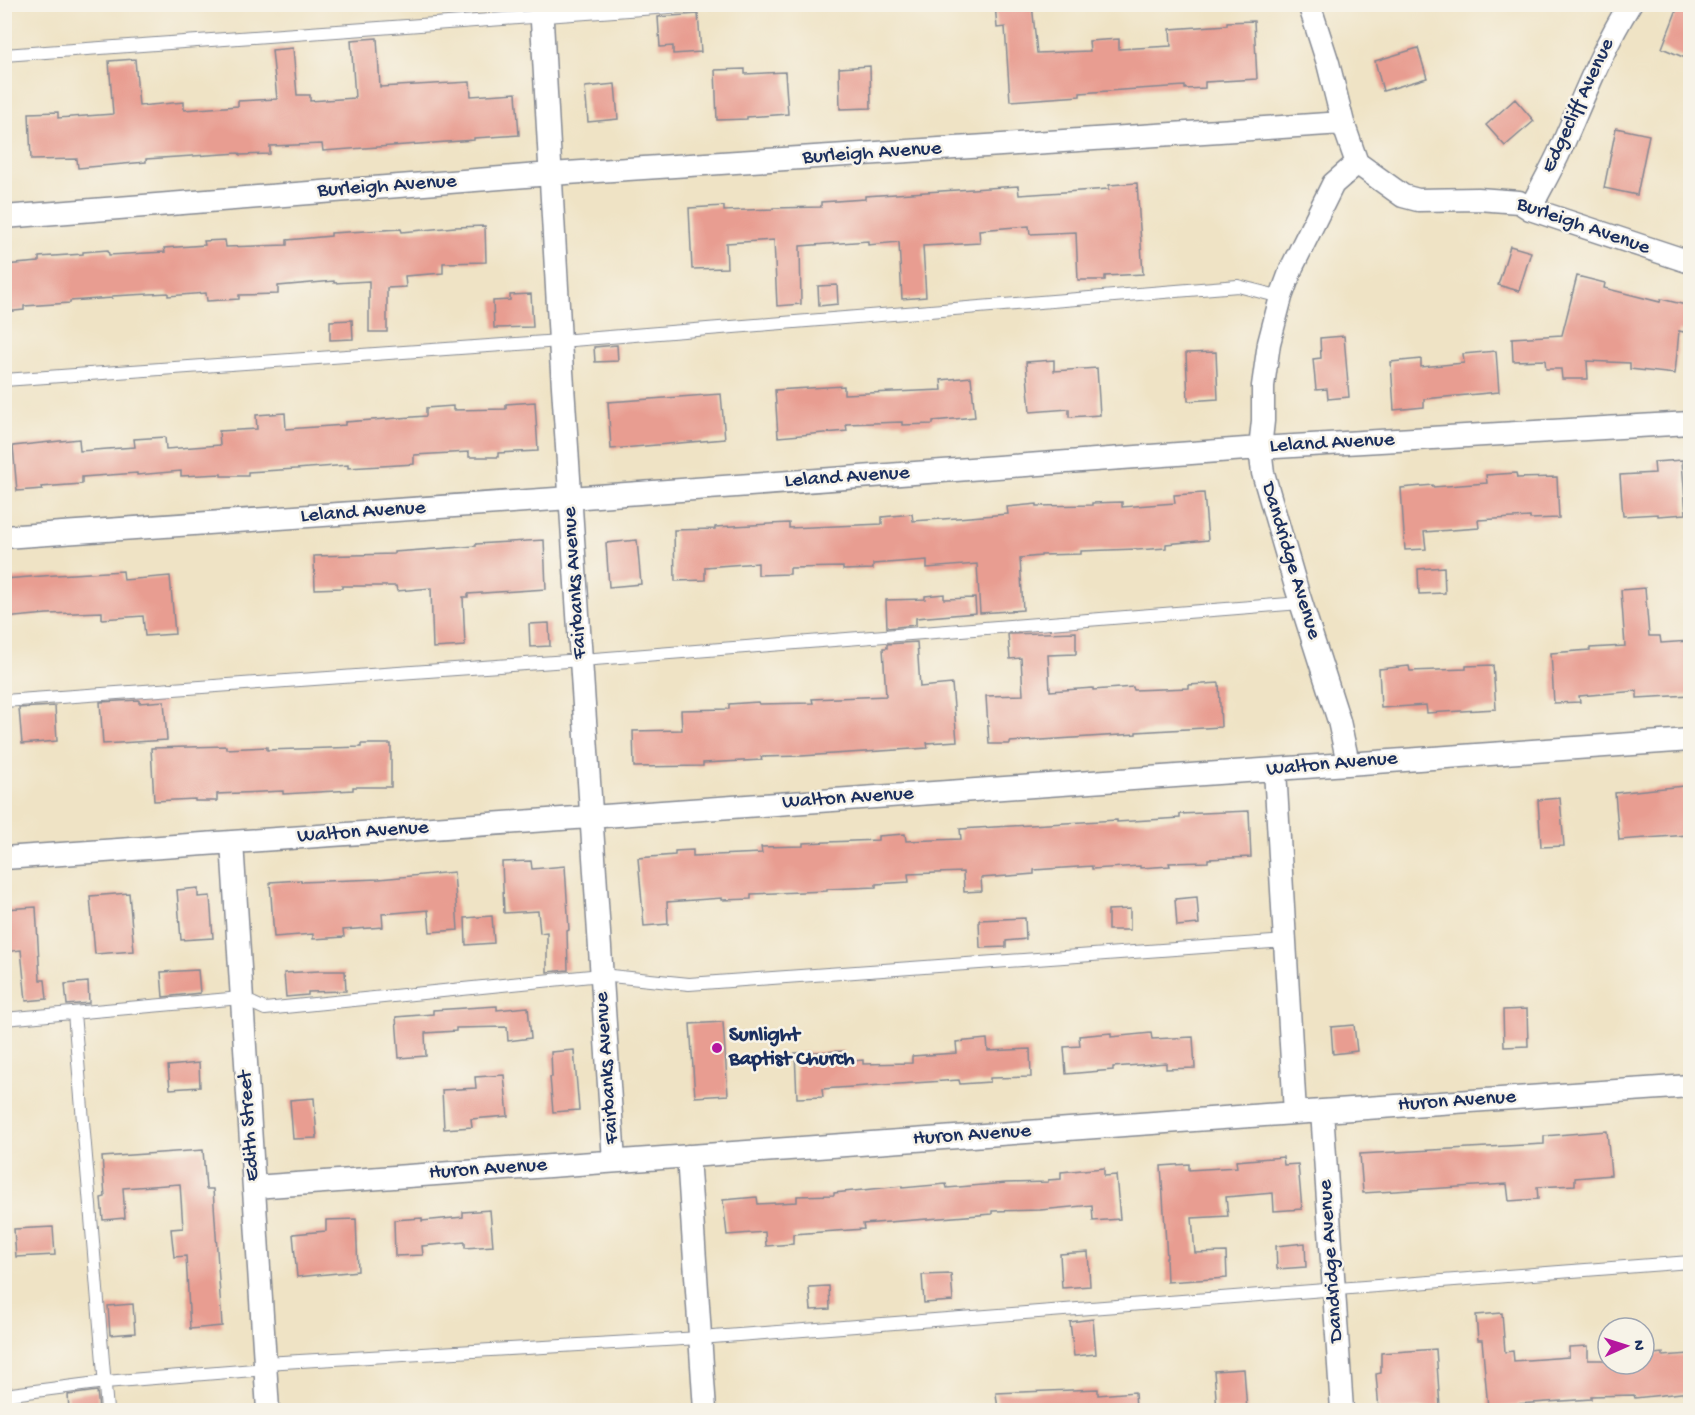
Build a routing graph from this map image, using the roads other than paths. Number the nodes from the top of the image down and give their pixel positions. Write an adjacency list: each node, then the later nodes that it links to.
1 (711, 4): 4 (lane)
2 (1309, 4): 6 (street)
3 (1630, 4): 9 (street, Edgecliff Avenue)
4 (542, 11): 5 (lane); 8 (street, Fairbanks Avenue)
5 (4, 55)
6 (1343, 123): 7 (street); 8 (street, Burleigh Avenue)
7 (1357, 163): 9 (street, Burleigh Avenue); 12 (street, Dandridge Avenue)
8 (551, 174): 10 (street, Burleigh Avenue); 13 (street, Fairbanks Avenue)
9 (1530, 209): 11 (street, Burleigh Avenue)
10 (4, 217)
11 (1690, 262)
12 (1281, 297): 13 (lane); 16 (street, Dandridge Avenue)
13 (560, 341): 14 (lane); 17 (street, Fairbanks Avenue)
14 (4, 380)
15 (1690, 423): 16 (street, Leland Avenue)
16 (1260, 448): 17 (street, Leland Avenue); 19 (street, Dandridge Avenue)
17 (570, 498): 18 (street, Leland Avenue); 20 (street, Fairbanks Avenue)
18 (4, 537)
19 (1301, 603): 20 (lane); 23 (street, Dandridge Avenue)
20 (582, 660): 21 (lane); 25 (street, Fairbanks Avenue)
21 (4, 701)
22 (1690, 740): 23 (street, Walton Avenue)
23 (1348, 763): 24 (street, Walton Avenue)
24 (1275, 770): 25 (street, Walton Avenue); 28 (street)
25 (592, 817): 26 (street, Walton Avenue); 29 (street, Fairbanks Avenue)
26 (232, 842): 27 (street, Walton Avenue); 30 (street, Edith Street)
27 (4, 858)
28 (1286, 941): 29 (lane); 35 (street)
29 (601, 975): 30 (lane); 37 (street, Fairbanks Avenue)
30 (241, 998): 31 (lane); 38 (street, Edith Street)
31 (74, 1013): 32 (lane); 43 (lane)
32 (4, 1019)
33 (1690, 1086): 34 (street, Huron Avenue)
34 (1322, 1111): 35 (street, Huron Avenue); 40 (street, Dandridge Avenue)
35 (1295, 1113): 36 (street, Huron Avenue)
36 (688, 1156): 37 (street, Huron Avenue); 41 (street)
37 (614, 1161): 38 (street, Huron Avenue)
38 (254, 1187): 42 (street, Edith Street)
39 (1690, 1262): 40 (lane)
40 (1334, 1288): 41 (lane); 48 (street, Dandridge Avenue)
41 (700, 1338): 42 (lane); 47 (street)
42 (265, 1366): 43 (lane); 46 (street, Edith Street)
43 (105, 1382): 44 (lane); 45 (lane)
44 (4, 1395)
45 (107, 1410)
46 (268, 1410)
47 (705, 1410)
48 (1342, 1410)

